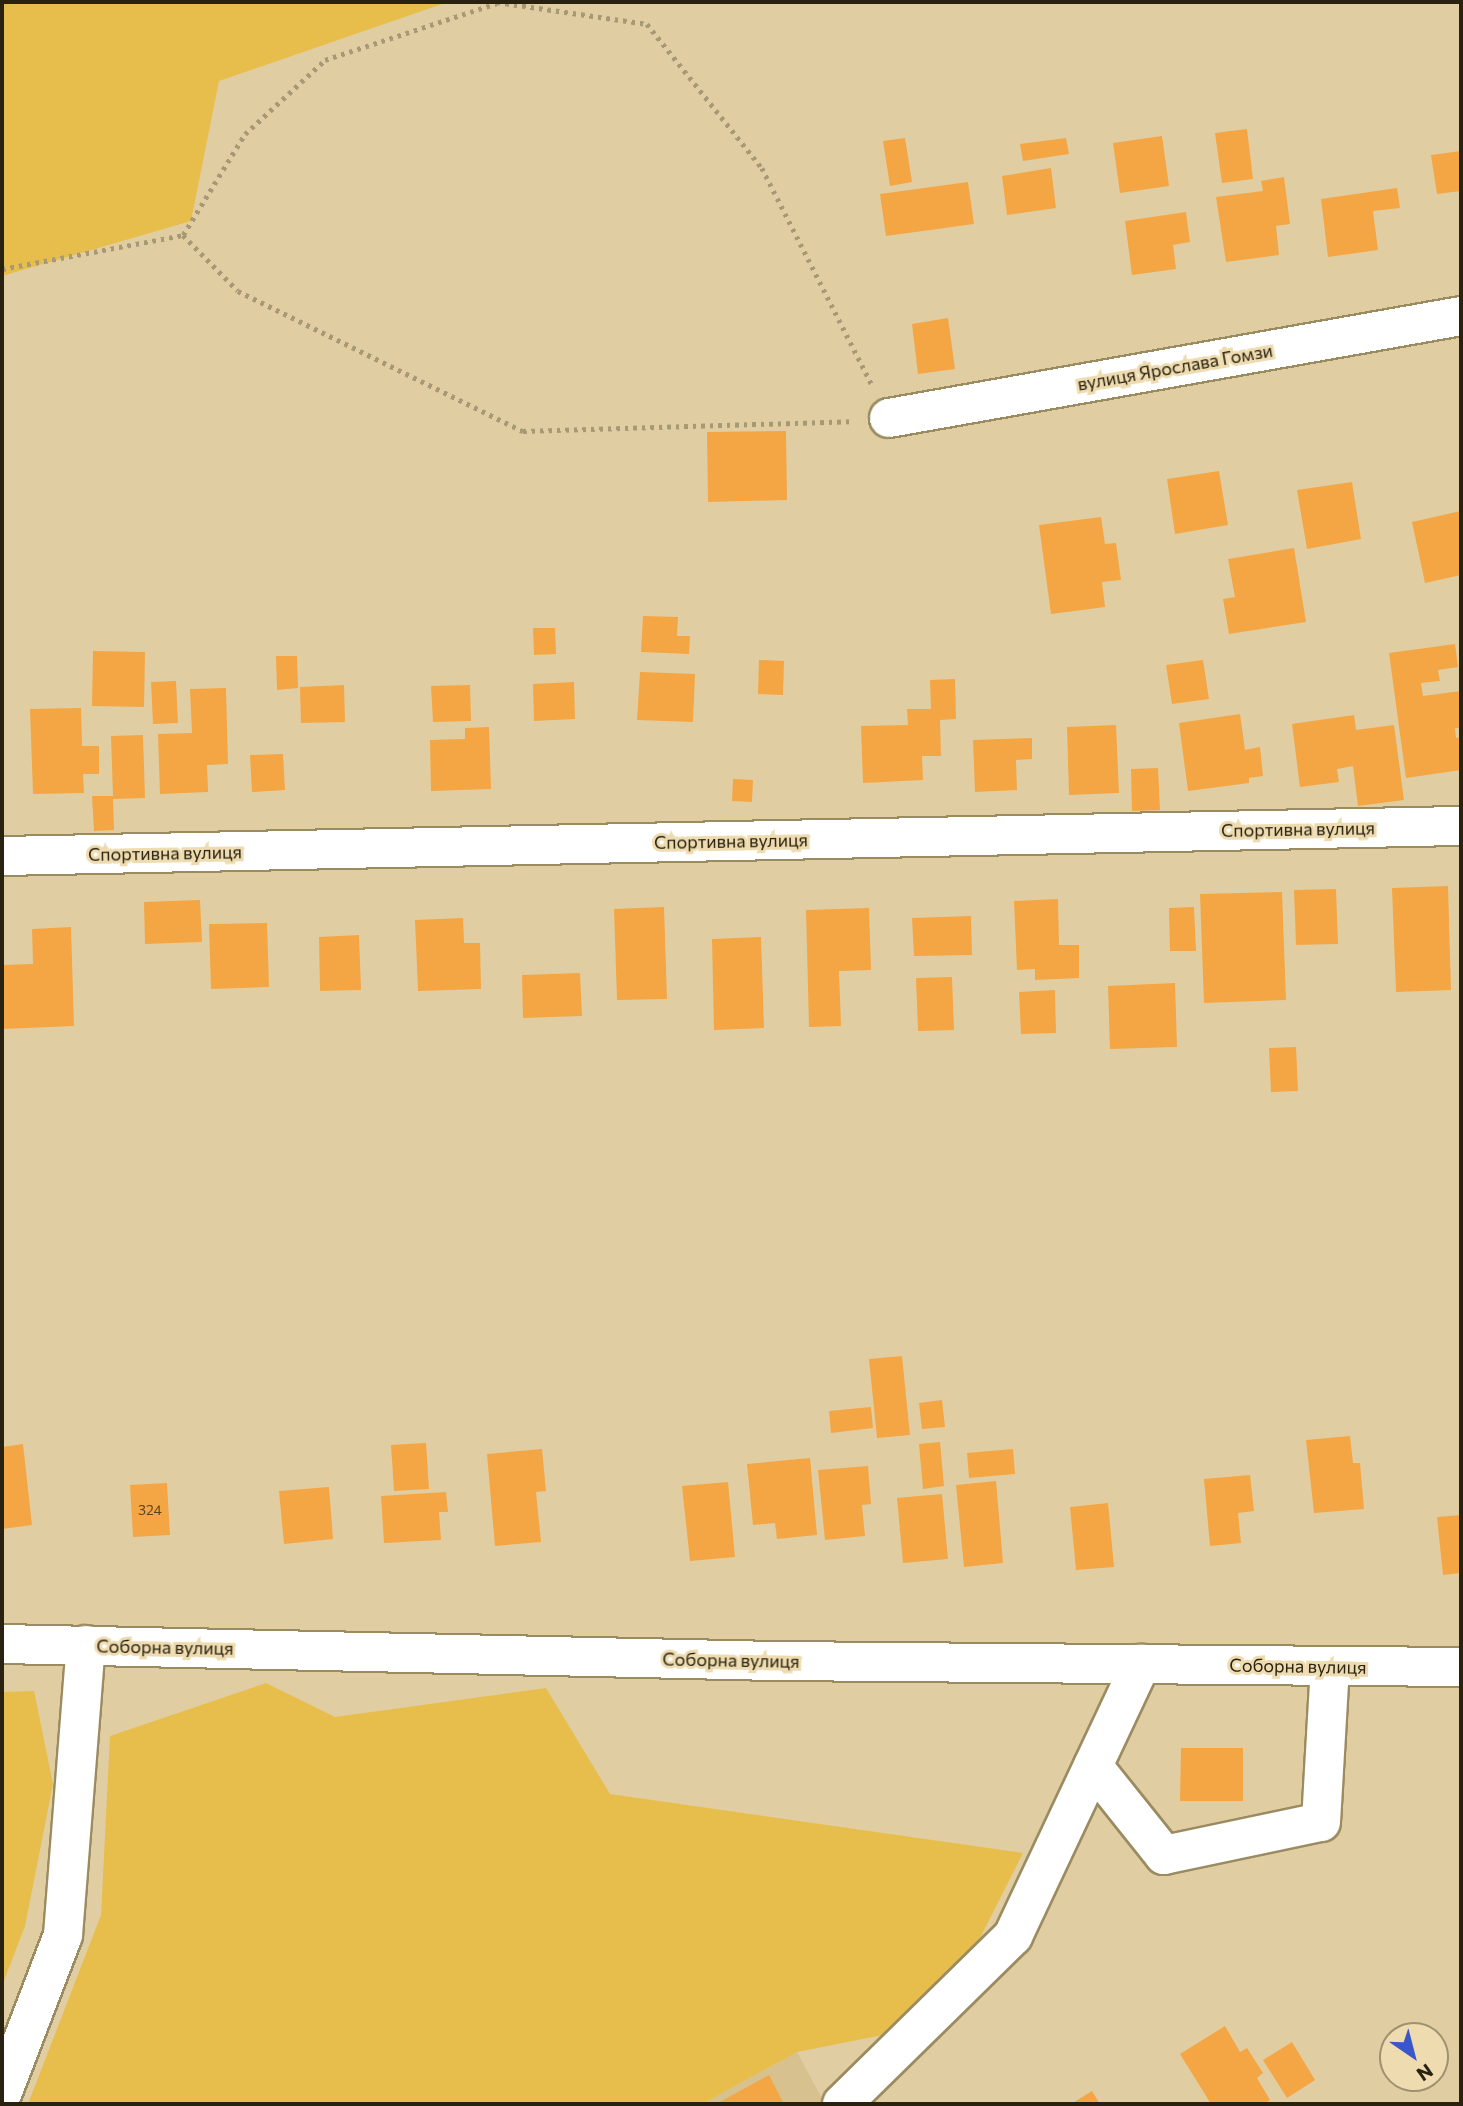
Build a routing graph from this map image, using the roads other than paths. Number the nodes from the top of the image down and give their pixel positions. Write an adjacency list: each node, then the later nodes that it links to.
1 (1461, 316): 2 (street, вулиця Ярослава Гомзи)
2 (889, 418)
3 (1461, 826): 4 (street, Спортивна вулиця)
4 (2, 856)
5 (2, 1644): 6 (street, Соборна вулиця)
6 (86, 1645): 7 (street, Соборна вулиця); 11 (street)
7 (1142, 1664): 8 (street, Соборна вулиця); 10 (street)
8 (1329, 1666): 9 (street, Соборна вулиця); 10 (street)
9 (1461, 1667)
10 (1093, 1766): 12 (street)
11 (2, 2094)
12 (842, 2104)

